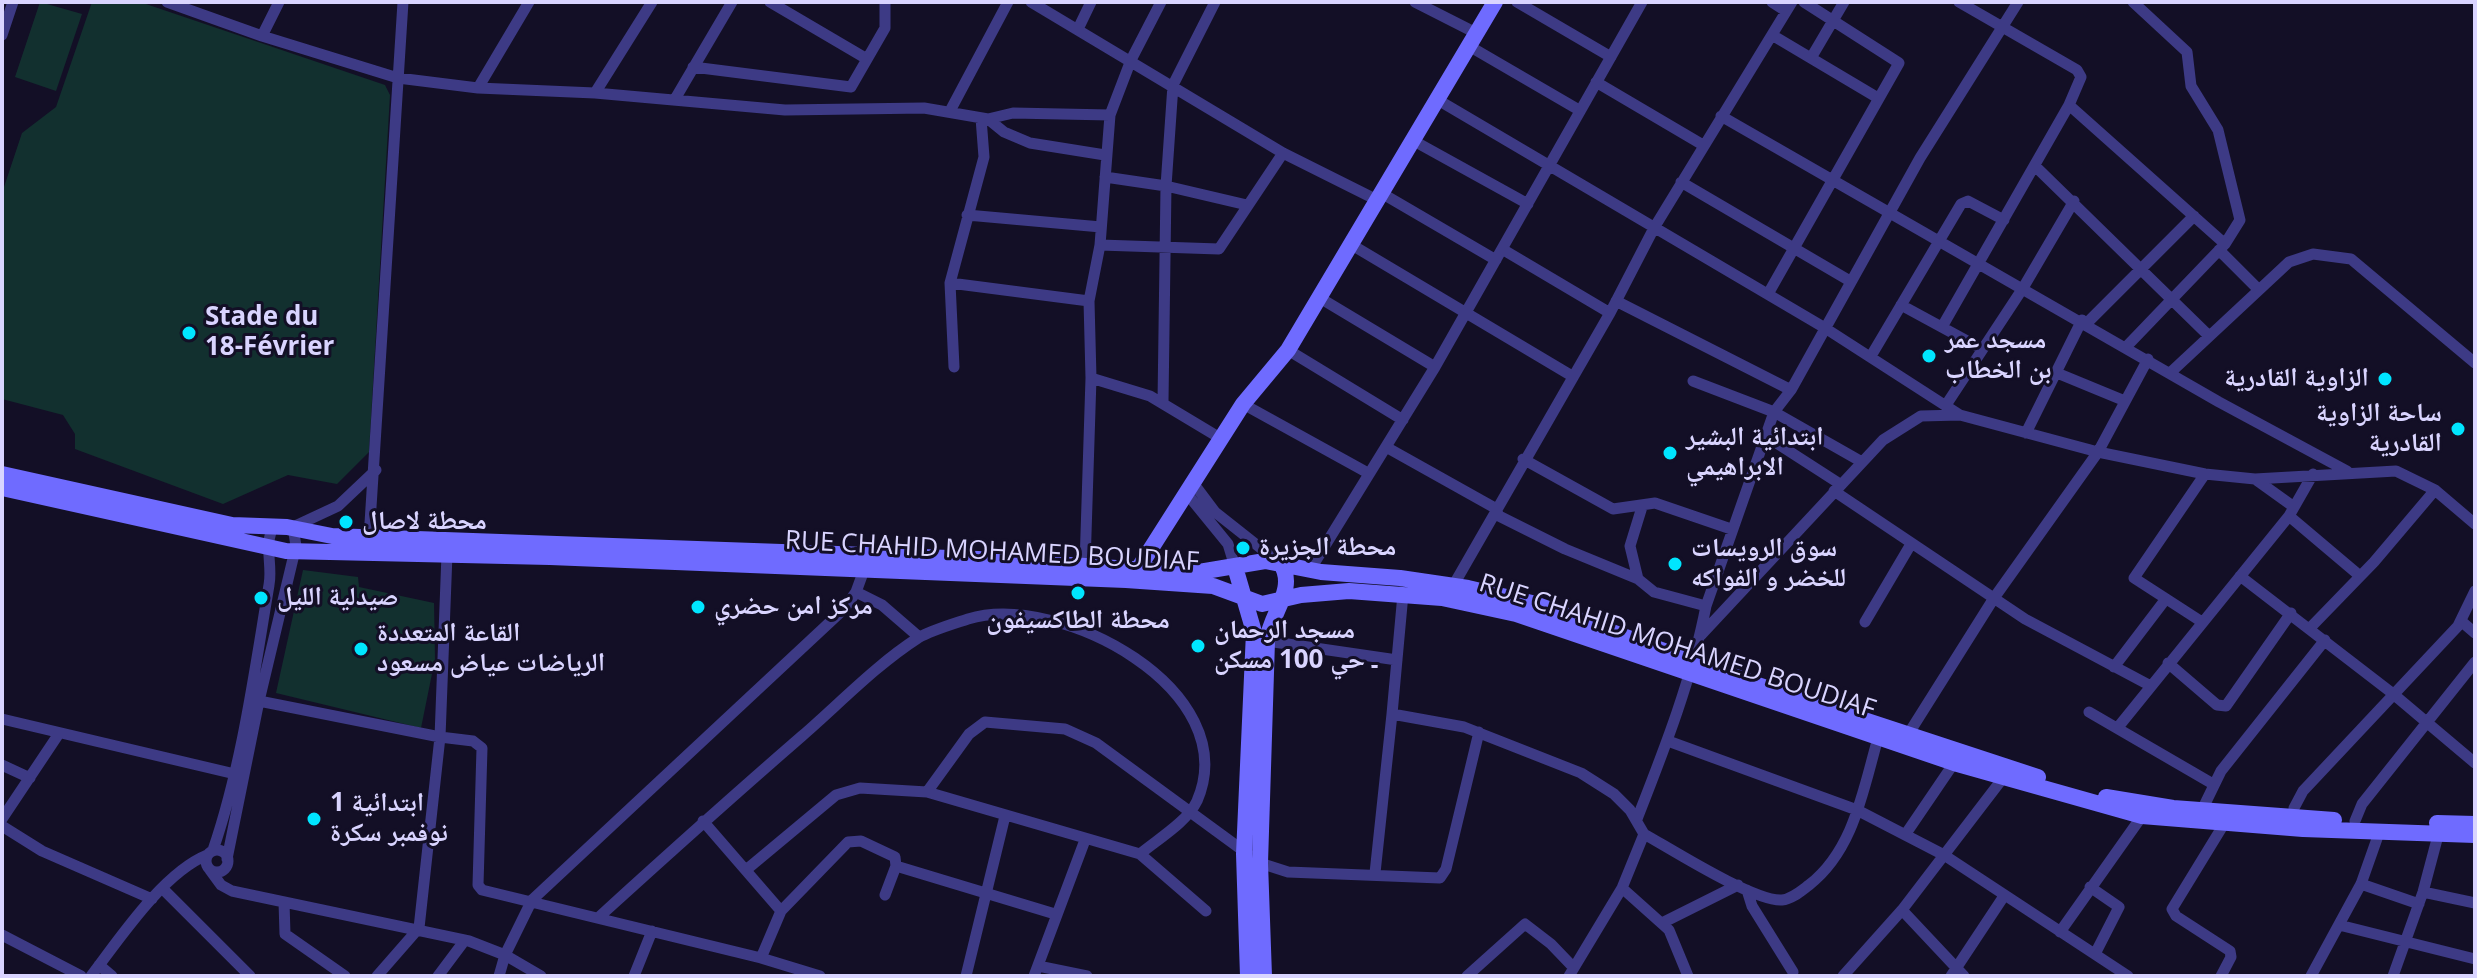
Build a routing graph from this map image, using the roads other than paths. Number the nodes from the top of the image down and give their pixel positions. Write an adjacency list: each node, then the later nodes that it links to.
1 (13, 2): 30 (street)
2 (167, 2): 32 (street)
3 (279, 2): 32 (street)
4 (403, 2): 39 (street)
5 (529, 2): 43 (street)
6 (652, 2): 44 (street)
7 (714, 2): 25 (street)
8 (770, 2): 36 (street)
9 (885, 2): 36 (street)
10 (1008, 2): 51 (street)
11 (1031, 2): 29 (street)
12 (1091, 2): 29 (street)
13 (1161, 2): 37 (street)
14 (1215, 2): 41 (street)
15 (1415, 2): 33 (street)
16 (1495, 2): 33 (main road)
17 (1517, 2): 34 (street)
18 (1772, 2): 26 (street)
19 (1804, 2): 27 (street)
20 (1844, 2): 27 (street)
21 (1959, 2): 28 (street)
22 (2018, 2): 28 (street)
23 (2133, 2): 78 (street)
24 (1639, 3): 34 (street)
25 (729, 6): 38 (street)
26 (1789, 6): 31 (street)
27 (1833, 20): 35 (street); 45 (street)
28 (2000, 28): 48 (street); 69 (street)
29 (1078, 29): 37 (street)
30 (2, 35)
31 (1772, 35): 35 (street); 53 (street)
32 (262, 36): 39 (street)
33 (1473, 39): 47 (main road); 50 (street)
34 (1611, 57): 40 (street)
35 (1811, 58): 45 (street)
36 (867, 59): 42 (street)
37 (1131, 60): 41 (street); 52 (street)
38 (693, 67): 42 (street); 46 (street)
39 (398, 78): 43 (street); 128 (street)
40 (1596, 82): 50 (street); 56 (street)
41 (1173, 85): 57 (street); 64 (street)
42 (851, 87): 49 (street)
43 (478, 88): 44 (street)
44 (595, 93): 46 (street)
45 (1878, 98): 62 (street)
46 (675, 99): 49 (street)
47 (1438, 100): 55 (main road); 59 (street)
48 (2069, 105): 60 (street); 71 (street)
49 (861, 107): 51 (street)
50 (1579, 110): 59 (street)
51 (950, 111): 54 (street)
52 (1110, 115): 54 (street); 58 (street)
53 (1721, 116): 56 (street); 62 (street)
54 (985, 119): 58 (street); 70 (street)
55 (1414, 141): 65 (main road); 67 (street)
56 (1703, 145): 63 (street)
57 (1283, 153): 65 (street); 68 (street)
58 (1105, 155): 61 (street)
59 (1550, 164): 67 (street); 74 (street)
60 (2035, 166): 66 (street); 72 (street)
61 (1105, 177): 64 (street); 73 (street)
62 (1831, 180): 69 (street); 80 (street)
63 (1681, 182): 74 (street); 80 (street)
64 (1166, 186): 68 (street); 79 (street)
65 (1381, 198): 77 (main road); 81 (street)
66 (2074, 201): 83 (street); 86 (street)
67 (1528, 204): 81 (street)
68 (1247, 205): 79 (street)
69 (1889, 214): 75 (street); 84 (street)
70 (967, 215): 73 (street); 85 (street)
71 (2194, 216): 78 (street); 83 (street)
72 (2004, 220): 75 (street); 82 (street)
73 (1101, 227): 76 (street)
74 (1654, 228): 88 (street); 92 (street)
75 (1937, 242): 82 (street); 93 (street)
76 (1100, 245): 79 (street); 91 (street)
77 (1352, 245): 89 (main road); 94 (street)
78 (2222, 247): 87 (street); 90 (street)
79 (1166, 248): 115 (street)
80 (1793, 248): 84 (street); 88 (street)
81 (1499, 254): 94 (street); 95 (street)
82 (1979, 264): 86 (street); 97 (street)
83 (2142, 267): 90 (street); 96 (street)
84 (1850, 281): 98 (street)
85 (950, 283): 91 (street); 106 (street)
86 (2023, 288): 96 (street); 101 (street)
87 (2258, 289): 99 (street); 105 (street)
88 (1768, 294): 98 (street)
89 (1320, 298): 102 (main road); 107 (street)
90 (2171, 298): 99 (street); 100 (street)
91 (1089, 301): 111 (street)
92 (1616, 301): 95 (street); 113 (street)
93 (1901, 305): 97 (street); 103 (street)
94 (1465, 312): 107 (street); 110 (street)
95 (1610, 313): 110 (street)
96 (2085, 322): 100 (street); 108 (street)
97 (1942, 327): 101 (street)
98 (1825, 328): 103 (street); 113 (street)
99 (2208, 335): 109 (street)
100 (2127, 346): 104 (street)
101 (1982, 349): 117 (street)
102 (1288, 350): 116 (main road); 120 (street)
103 (1871, 356): 117 (street)
104 (2148, 359): 109 (street); 114 (street)
105 (2475, 363)
106 (954, 367)
107 (1435, 367): 120 (street)
108 (2057, 373): 114 (street); 121 (street)
109 (2170, 373): 129 (street)
110 (1572, 376): 126 (street)
111 (1091, 378): 115 (street); 152 (street)
112 (1693, 381): 118 (street)
113 (1791, 390): 118 (street)
114 (2125, 401): 125 (street)
115 (1163, 402): 123 (street)
116 (1243, 404): 123 (main road); 130 (street)
117 (1946, 405): 119 (street)
118 (1774, 412): 122 (street); 127 (street)
119 (1960, 415): 121 (street); 127 (street)
120 (1403, 420): 124 (street)
121 (2026, 433): 125 (street)
122 (1764, 435): 135 (street); 145 (street)
123 (1220, 438): 137 (main road)
124 (1386, 447): 130 (street); 140 (street)
125 (2098, 452): 132 (street); 165 (street)
126 (1523, 459): 139 (street); 140 (street)
127 (1862, 462): 135 (street)
128 (376, 469): 144 (street); 146 (street)
129 (2347, 471): 133 (street); 138 (street)
130 (1368, 473): 156 (street)
131 (2, 474): 143 (main road, RUE CHAHID MOHAMED BOUDIAF)
132 (2205, 474): 134 (street); 166 (street)
133 (2313, 474): 134 (street); 141 (street)
134 (2255, 479): 141 (street)
135 (1837, 487): 147 (street); 175 (street)
136 (2, 488): 148 (main road, RUE CHAHID MOHAMED BOUDIAF)
137 (1191, 490): 151 (street); 153 (street); 154 (main road)
138 (2435, 490): 142 (street); 158 (street)
139 (1642, 507): 145 (street); 159 (street)
140 (1495, 508): 159 (street); 160 (street)
141 (2292, 511): 157 (street); 158 (street)
142 (2475, 524)
143 (274, 526): 144 (main road, RUE CHAHID MOHAMED BOUDIAF); 148 (street)
144 (293, 527): 146 (main road, RUE CHAHID MOHAMED BOUDIAF); 149 (street)
145 (1731, 529): 168 (street)
146 (369, 539): 152 (main road, RUE CHAHID MOHAMED BOUDIAF)
147 (1911, 544): 165 (street); 171 (street)
148 (268, 547): 149 (main road, RUE CHAHID MOHAMED BOUDIAF); 202 (street)
149 (294, 552): 150 (main road, RUE CHAHID MOHAMED BOUDIAF); 187 (street)
150 (447, 554): 155 (main road, RUE CHAHID MOHAMED BOUDIAF); 196 (street)
151 (1281, 564): 153 (main road, RUE CHAHID MOHAMED BOUDIAF); 156 (main road, RUE CHAHID MOHAMED BOUDIAF); 167 (main road)
152 (1085, 565): 154 (main road, RUE CHAHID MOHAMED BOUDIAF)
153 (1235, 567): 154 (main road, RUE CHAHID MOHAMED BOUDIAF); 164 (main road)
154 (1138, 569)
155 (864, 570): 162 (street); 164 (main road, RUE CHAHID MOHAMED BOUDIAF)
156 (1310, 570): 160 (main road, RUE CHAHID MOHAMED BOUDIAF)
157 (2240, 576): 169 (street); 172 (street)
158 (2360, 576): 173 (street)
159 (1638, 579): 168 (street)
160 (1456, 591): 163 (main road, RUE CHAHID MOHAMED BOUDIAF); 182 (main road, RUE CHAHID MOHAMED BOUDIAF)
161 (2475, 591): 170 (street)
162 (856, 592): 176 (street); 245 (street)
163 (1403, 594): 167 (main road, RUE CHAHID MOHAMED BOUDIAF); 179 (street)
164 (1244, 598): 167 (main road, RUE CHAHID MOHAMED BOUDIAF); 184 (main road)
165 (1994, 598): 183 (street); 194 (street)
166 (2165, 600): 172 (street); 183 (street)
167 (1280, 602): 178 (main road)
168 (1706, 606): 175 (street)
169 (2291, 613): 173 (street); 181 (street)
170 (2461, 621): 174 (street); 186 (street)
171 (1865, 622)
172 (2202, 622): 181 (street)
173 (2310, 628): 177 (street)
174 (2475, 633)
175 (1700, 636): 182 (street)
176 (919, 637): 209 (street); 215 (street)
177 (2325, 640): 186 (street); 205 (street)
178 (1267, 641): 179 (street); 184 (main road)
179 (1397, 660): 189 (street)
180 (2475, 662): 191 (street)
181 (2168, 663): 185 (street)
182 (1690, 667): 194 (main road, RUE CHAHID MOHAMED BOUDIAF); 197 (main road, RUE CHAHID MOHAMED BOUDIAF); 198 (street)
183 (2114, 667): 185 (street)
184 (1259, 675): 226 (main road); 229 (main road)
185 (2149, 685): 192 (street)
186 (2392, 693): 191 (street); 212 (street)
187 (259, 701): 196 (street); 230 (street)
188 (2089, 712): 192 (street)
189 (1392, 714): 193 (street); 233 (street)
190 (2, 719): 195 (street)
191 (2427, 721): 200 (street); 216 (street)
192 (2119, 726): 205 (street)
193 (1479, 732): 214 (street); 233 (street)
194 (1909, 733): 208 (main road, RUE CHAHID MOHAMED BOUDIAF)
195 (58, 735): 202 (street); 203 (street)
196 (440, 737): 245 (street); 255 (street)
197 (1878, 738): 199 (main road, RUE CHAHID MOHAMED BOUDIAF); 207 (street)
198 (1668, 741): 207 (street); 214 (street)
199 (1954, 763): 204 (main road, RUE CHAHID MOHAMED BOUDIAF); 223 (street)
200 (2475, 763)
201 (2, 765): 203 (street)
202 (235, 774): 228 (street)
203 (30, 778): 213 (street)
204 (2003, 778): 211 (main road, RUE CHAHID MOHAMED BOUDIAF); 227 (street)
205 (2213, 784): 208 (street)
206 (927, 792): 209 (street); 210 (street); 232 (street)
207 (1857, 810): 223 (street); 237 (street)
208 (2202, 810): 212 (main road, RUE CHAHID MOHAMED BOUDIAF)
209 (1190, 813): 225 (street); 226 (street)
210 (1005, 816): 224 (street); 241 (street)
211 (2142, 816): 217 (main road, RUE CHAHID MOHAMED BOUDIAF); 235 (street)
212 (2294, 817): 216 (main road, RUE CHAHID MOHAMED BOUDIAF)
213 (2, 819)
214 (1637, 819): 222 (street)
215 (703, 821): 232 (street); 252 (street)
216 (2355, 821): 219 (main road, RUE CHAHID MOHAMED BOUDIAF)
217 (2224, 824): 221 (main road, RUE CHAHID MOHAMED BOUDIAF); 289 (street)
218 (2, 826): 244 (street)
219 (2440, 827): 220 (main road, RUE CHAHID MOHAMED BOUDIAF); 221 (main road, RUE CHAHID MOHAMED BOUDIAF); 243 (street)
220 (2473, 827)
221 (2379, 833): 234 (street)
222 (1644, 834): 236 (street); 237 (street)
223 (1905, 835): 227 (street)
224 (1085, 840): 225 (street); 251 (street)
225 (1140, 854): 250 (street)
226 (1244, 854): 229 (street); 283 (main road)
227 (1944, 855): 242 (street); 248 (street)
228 (209, 860): 230 (street); 230 (street); 238 (street); 239 (street)
229 (1260, 863): 233 (street); 284 (main road)
230 (226, 864): 239 (street)
231 (896, 866): 240 (street); 241 (street); 249 (street)
232 (746, 870): 249 (street)
233 (1375, 873)
234 (2361, 884): 243 (street); 254 (street)
235 (2090, 887): 257 (street); 261 (street)
236 (1622, 888): 253 (street); 267 (street)
237 (1743, 888): 253 (street); 269 (street)
238 (163, 889): 244 (street); 273 (street)
239 (238, 892): 246 (street)
240 (885, 895)
241 (988, 895): 251 (street); 281 (street)
242 (2004, 896): 257 (street); 268 (street)
243 (2421, 898): 247 (street); 260 (street)
244 (152, 899): 265 (street)
245 (532, 900): 252 (street); 262 (street)
246 (284, 902): 255 (street); 274 (street)
247 (2475, 903)
248 (1902, 910): 268 (street); 287 (street)
249 (781, 911): 263 (street)
250 (1206, 911)
251 (1055, 914): 266 (street)
252 (599, 917): 256 (street)
253 (1662, 923): 286 (street)
254 (2339, 925): 260 (street); 290 (street)
255 (419, 928): 259 (street); 275 (street)
256 (652, 931): 263 (street); 279 (street)
257 (2060, 932): 261 (street)
258 (2, 935): 270 (street)
259 (465, 940): 262 (street); 276 (street)
260 (2405, 943): 264 (street); 291 (street)
261 (2095, 954): 288 (street)
262 (505, 955): 277 (street); 278 (street)
263 (761, 958): 280 (street)
264 (2475, 959)
265 (99, 965): 271 (street); 272 (street)
266 (1036, 971): 282 (street)
267 (1571, 972): 285 (street)
268 (1958, 973)
269 (1791, 975)
270 (81, 976)
271 (91, 976)
272 (112, 976)
273 (250, 976)
274 (345, 976)
275 (377, 976)
276 (438, 976)
277 (499, 976)
278 (541, 976)
279 (634, 976)
280 (820, 976)
281 (966, 976)
282 (1087, 976)
283 (1248, 976)
284 (1264, 976)
285 (1467, 976)
286 (1688, 976)
287 (1843, 976)
288 (2128, 976)
289 (2221, 976)
290 (2311, 976)
291 (2393, 976)

